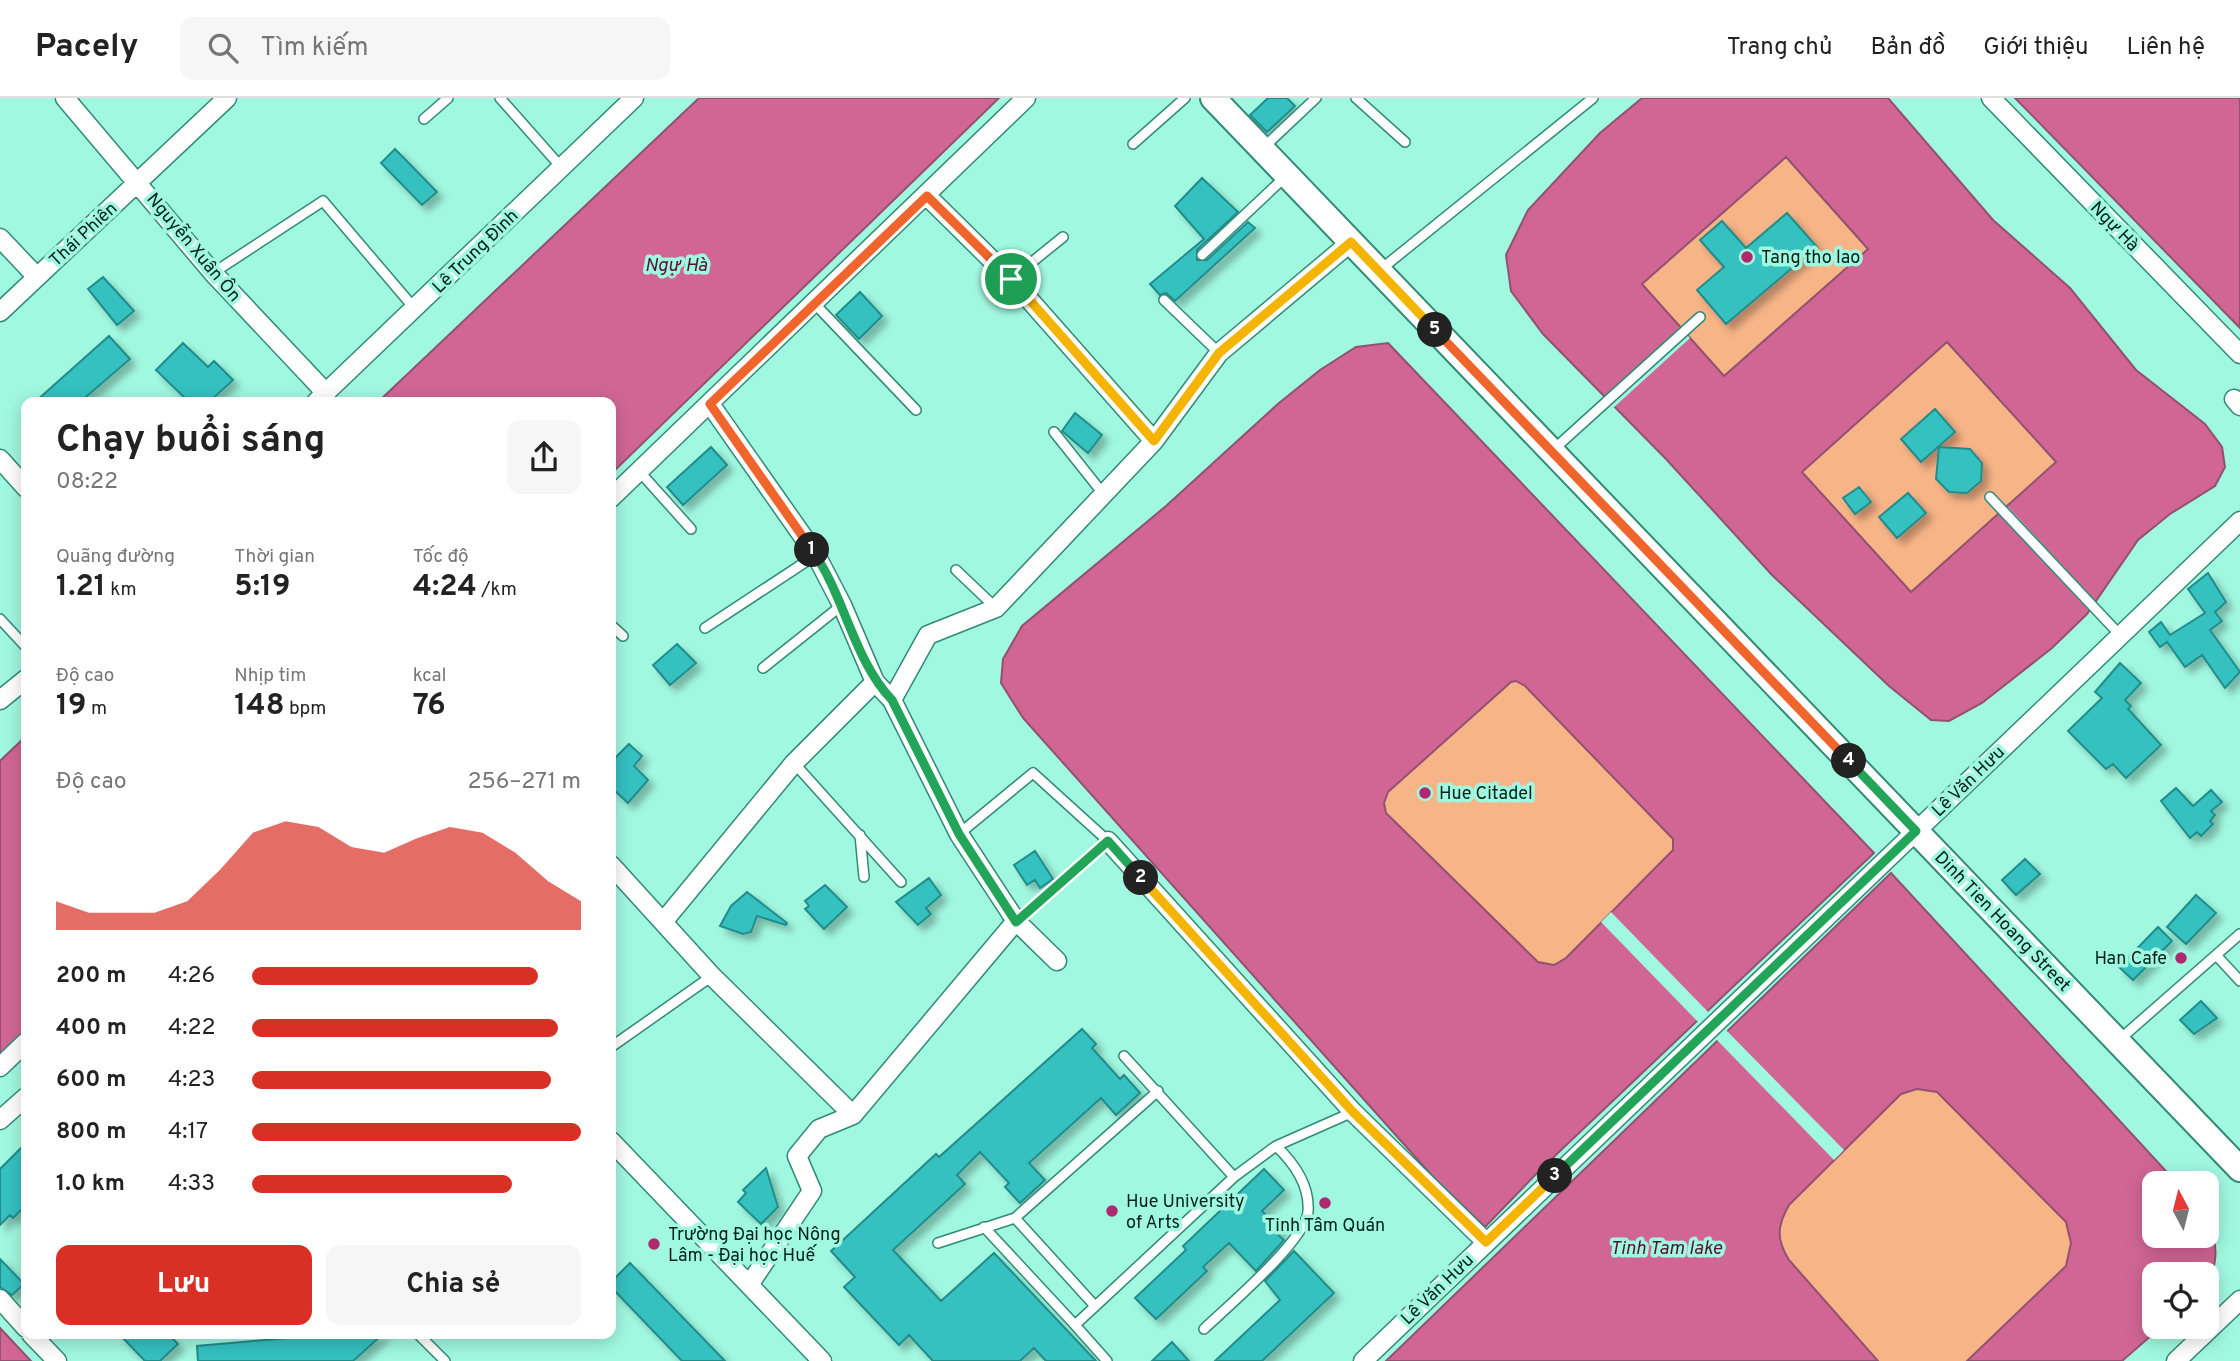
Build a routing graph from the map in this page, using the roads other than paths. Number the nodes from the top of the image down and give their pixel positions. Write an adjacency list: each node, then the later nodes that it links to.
1 (65, 98): 19 (street, Nguyễn Xuân Ôn)
2 (227, 98): 19 (street, Thái Phiên)
3 (448, 98): 13 (lane)
4 (500, 98): 17 (lane)
5 (634, 98): 17 (street, Lê Trung Đình)
6 (1026, 98): 20 (street)
7 (1185, 98): 15 (lane)
8 (1213, 98): 16 (main road, Dinh Tien Hoang Street)
9 (1316, 98): 16 (lane)
10 (1356, 98): 14 (lane)
11 (1593, 98): 25 (lane)
12 (1991, 98): 35 (street, Ngự Hà)
13 (424, 119)
14 (1405, 142)
15 (1133, 145)
16 (1262, 149): 18 (main road, Dinh Tien Hoang Street)
17 (561, 167): 31 (street, Lê Trung Đình)
18 (1287, 175): 23 (main road, Dinh Tien Hoang Street); 24 (lane)
19 (138, 181): 26 (street, Nguyễn Xuân Ôn); 27 (street, Thái Phiên)
20 (927, 196): 28 (street); 30 (street)
21 (1063, 237): 28 (lane)
22 (0, 238): 27 (street)
23 (1351, 242): 25 (main road, Dinh Tien Hoang Street); 34 (street)
24 (1202, 255)
25 (1379, 271): 42 (main road, Dinh Tien Hoang Street)
26 (213, 274): 31 (lane); 36 (street, Nguyễn Xuân Ôn)
27 (37, 277): 32 (street, Thái Phiên)
28 (1011, 279): 41 (street)
29 (1164, 300): 34 (lane)
30 (814, 303): 38 (street); 39 (lane)
31 (415, 309): 37 (street, Lê Trung Đình)
32 (0, 312)
33 (1700, 317): 42 (lane)
34 (1219, 353): 41 (street)
35 (2240, 354)
36 (320, 397)
37 (322, 397)
38 (710, 404): 44 (street); 51 (street)
39 (916, 410)
40 (1054, 432): 47 (lane)
41 (1154, 441): 47 (street)
42 (1551, 451): 67 (main road, Dinh Tien Hoang Street)
43 (0, 459): 45 (street)
44 (639, 471): 46 (street); 50 (lane)
45 (21, 482)
46 (616, 493)
47 (1105, 496): 54 (street)
48 (1990, 497): 58 (lane)
49 (2240, 521): 58 (street, Lê Văn Hưu)
50 (691, 529)
51 (816, 555): 53 (street); 56 (lane)
52 (956, 570): 54 (lane)
53 (842, 606): 61 (lane); 62 (street)
54 (996, 608): 65 (street)
55 (0, 619): 60 (lane)
56 (705, 628)
57 (616, 630): 59 (lane)
58 (2120, 635): 67 (street, Lê Văn Hưu)
59 (623, 636)
60 (21, 642)
61 (763, 668)
62 (875, 682): 65 (street); 66 (street)
63 (21, 683): 64 (street)
64 (0, 700)
65 (892, 700): 69 (street)
66 (794, 763): 68 (lane); 74 (street)
67 (1916, 831): 81 (main road, Dinh Tien Hoang Street); 97 (street, Lê Văn Hưu)
68 (860, 833): 72 (lane); 73 (lane)
69 (959, 834): 70 (lane); 75 (street)
70 (1108, 841): 75 (lane); 88 (street)
71 (616, 870): 74 (street)
72 (864, 877)
73 (901, 882)
74 (663, 922): 79 (street)
75 (1016, 922): 78 (street); 89 (street)
76 (2240, 934): 77 (lane)
77 (2216, 956): 80 (lane); 81 (lane)
78 (1057, 961)
79 (712, 976): 82 (lane); 89 (street)
80 (2240, 981)
81 (2118, 1041): 93 (main road, Dinh Tien Hoang Street)
82 (616, 1043)
83 (21, 1047): 85 (street)
84 (1124, 1056): 86 (lane)
85 (0, 1067)
86 (1158, 1091): 94 (lane); 95 (lane)
87 (21, 1102): 90 (street)
88 (1353, 1112): 92 (lane); 97 (street)
89 (853, 1115): 99 (street)
90 (0, 1120)
91 (616, 1146): 99 (street)
92 (1276, 1146): 94 (lane); 105 (lane)
93 (2240, 1169)
94 (1234, 1177): 102 (lane)
95 (1014, 1218): 96 (lane); 102 (lane)
96 (984, 1227): 98 (lane); 104 (lane)
97 (1486, 1242): 112 (street, Lê Văn Hưu)
98 (938, 1243)
99 (749, 1285): 110 (street)
100 (0, 1299): 103 (street)
101 (2240, 1300): 113 (street)
102 (1095, 1306): 104 (lane)
103 (21, 1321)
104 (1075, 1325): 111 (lane)
105 (1204, 1329)
106 (38, 1339): 108 (street)
107 (423, 1339): 109 (lane)
108 (57, 1361)
109 (445, 1361)
110 (822, 1361)
111 (1107, 1361)
112 (1363, 1361)
113 (2176, 1361)

